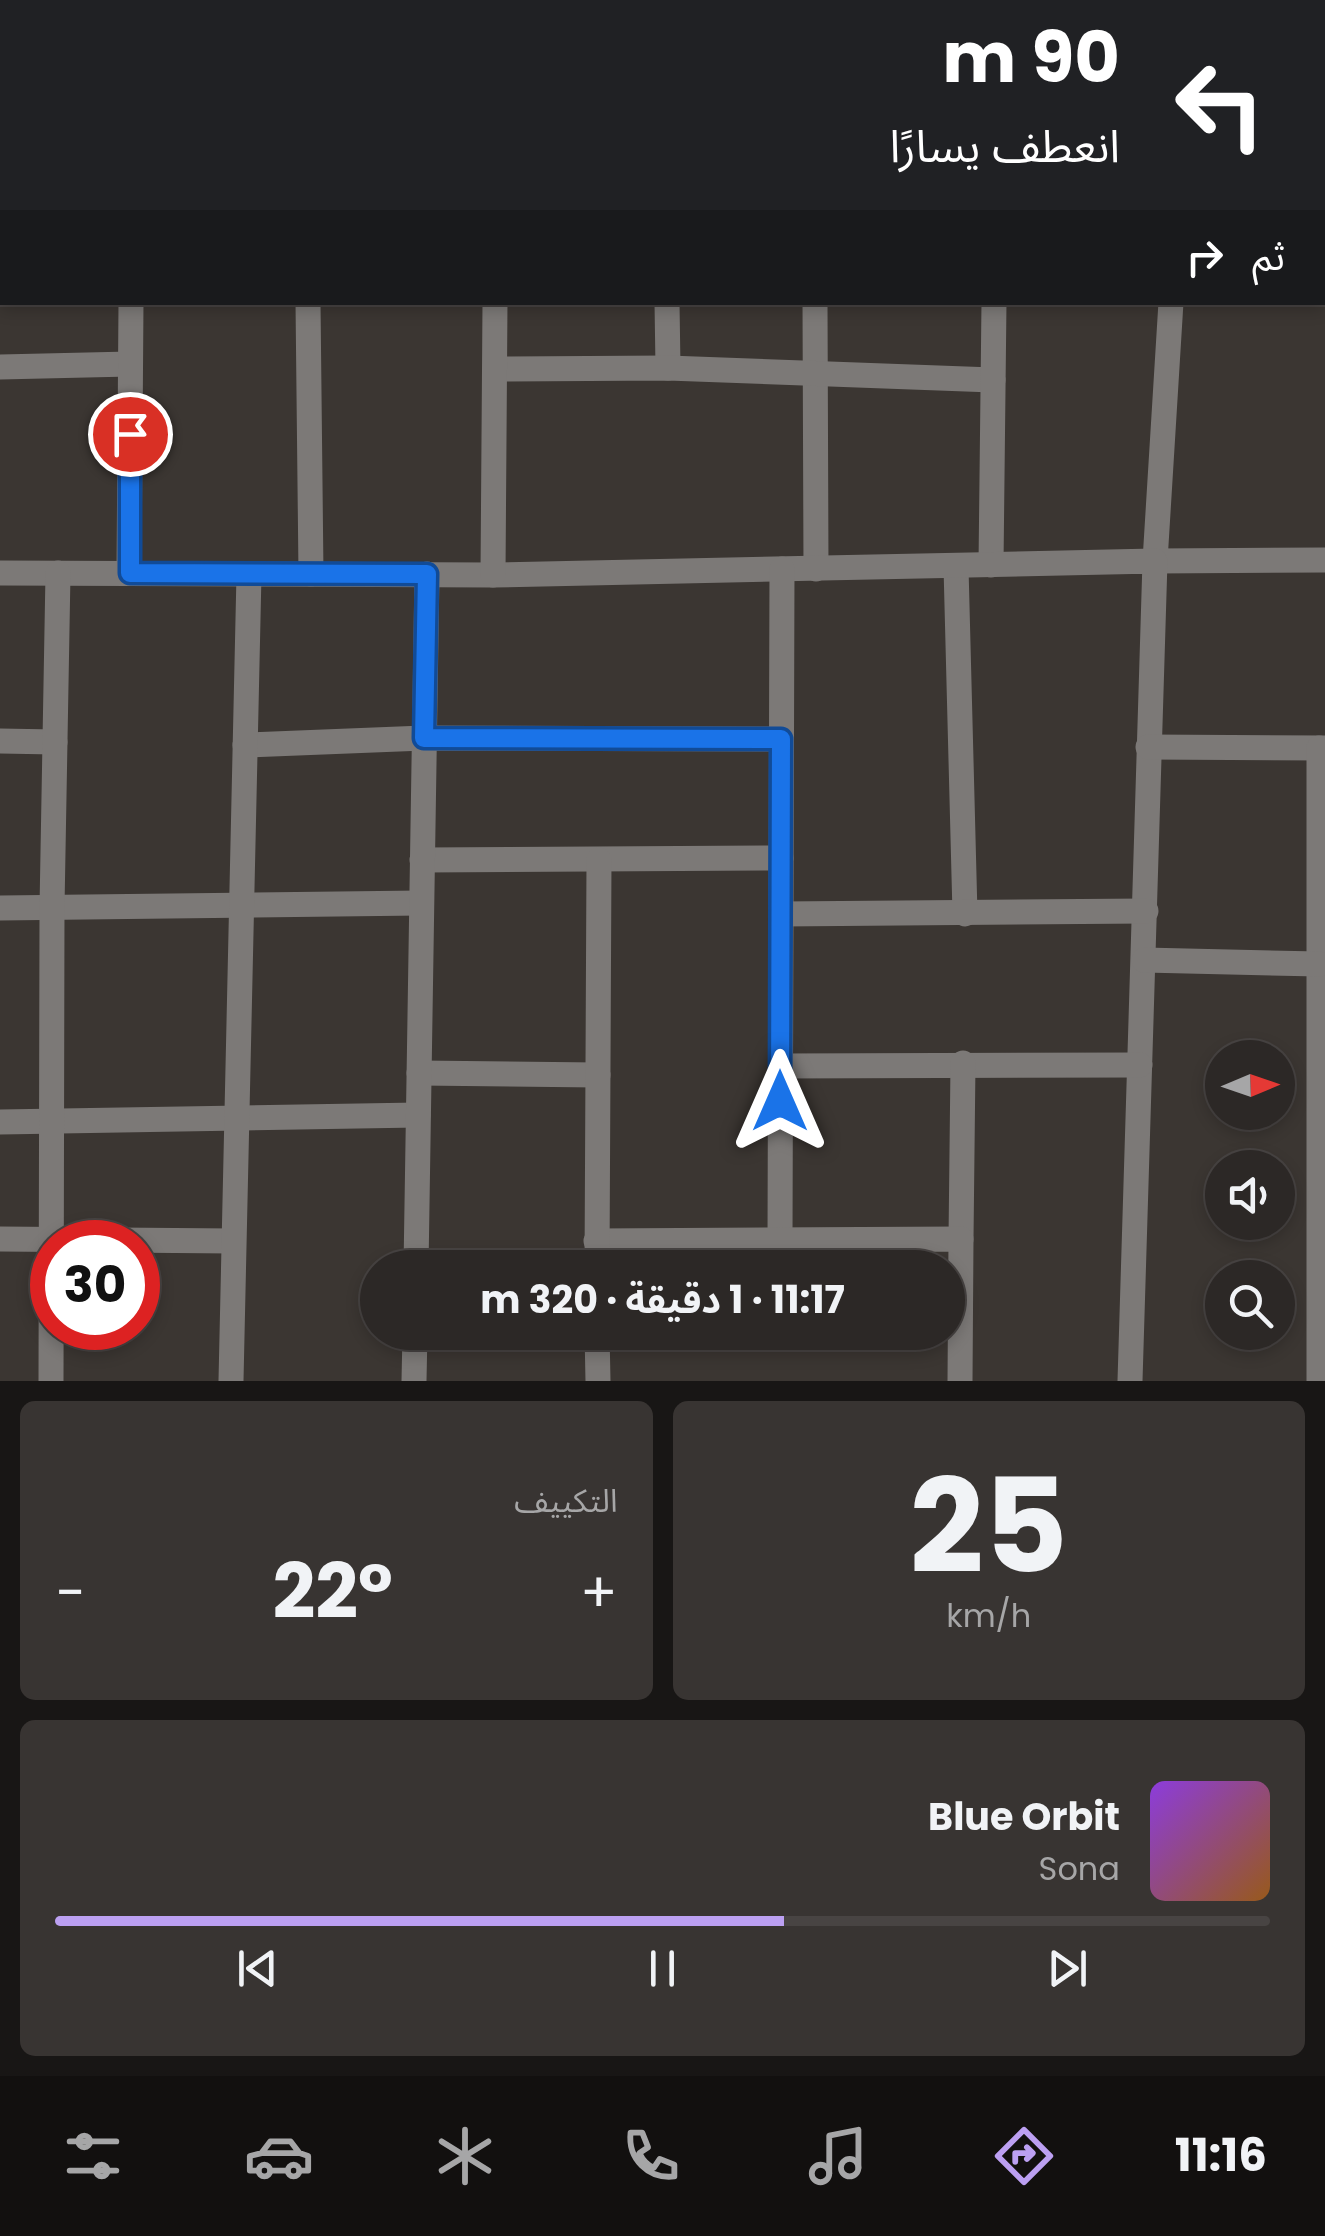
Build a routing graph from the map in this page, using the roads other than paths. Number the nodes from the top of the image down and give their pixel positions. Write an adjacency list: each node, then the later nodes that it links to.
1 (131, 305): 8 (street)
2 (308, 305): 24 (street)
3 (495, 305): 10 (street)
4 (667, 305): 11 (street)
5 (816, 305): 12 (street)
6 (994, 305): 13 (street)
7 (1171, 305): 15 (street)
8 (130, 364): 9 (street); 22 (street)
9 (0, 367)
10 (496, 368): 11 (street); 26 (street)
11 (668, 368): 12 (street)
12 (815, 373): 13 (street); 18 (street)
13 (993, 380): 16 (street)
14 (1325, 560): 15 (street)
15 (1156, 561): 16 (street); 32 (street)
16 (991, 566): 17 (street)
17 (956, 567): 18 (street); 43 (street)
18 (816, 568): 19 (street)
19 (782, 569): 26 (street); 28 (street)
20 (0, 572): 21 (street)
21 (58, 573): 22 (street); 30 (street)
22 (130, 573): 23 (street)
23 (250, 574): 24 (street); 31 (street)
24 (312, 574): 25 (street)
25 (427, 574): 26 (street); 27 (street)
26 (493, 575)
27 (424, 738): 28 (street); 31 (street); 35 (street)
28 (781, 739): 34 (street)
29 (0, 741): 30 (street)
30 (55, 742): 40 (street)
31 (246, 745): 38 (street)
32 (1148, 747): 33 (street); 41 (street)
33 (1322, 748): 44 (street)
34 (782, 858): 36 (street); 42 (street)
35 (422, 860): 36 (street); 37 (street)
36 (600, 860): 51 (street)
37 (421, 903): 38 (street); 50 (street)
38 (241, 906): 40 (street); 53 (street)
39 (0, 908): 40 (street)
40 (52, 908): 55 (street)
41 (1146, 911): 43 (street); 45 (street)
42 (781, 914): 43 (street); 48 (street)
43 (966, 914)
44 (1322, 925): 46 (street)
45 (1144, 960): 46 (street); 49 (street)
46 (1319, 964): 63 (street)
47 (963, 1064): 48 (street); 49 (street); 59 (street)
48 (780, 1066): 61 (street)
49 (1140, 1066): 75 (street)
50 (418, 1073): 51 (street); 52 (street)
51 (598, 1075): 65 (street)
52 (418, 1115): 53 (street); 64 (street)
53 (236, 1120): 55 (street); 62 (street)
54 (0, 1122): 55 (street)
55 (50, 1122): 56 (street)
56 (50, 1220)
57 (0, 1238): 58 (street)
58 (30, 1238)
59 (961, 1238): 61 (street); 74 (street)
60 (160, 1240): 62 (street)
61 (780, 1240): 66 (street)
62 (233, 1241): 71 (street)
63 (1322, 1247): 76 (street)
64 (416, 1250)
65 (597, 1250)
66 (649, 1250)
67 (51, 1350): 70 (street)
68 (415, 1350): 72 (street)
69 (597, 1350): 73 (street)
70 (51, 1381)
71 (232, 1381)
72 (414, 1381)
73 (598, 1381)
74 (960, 1381)
75 (1130, 1381)
76 (1320, 1381)

